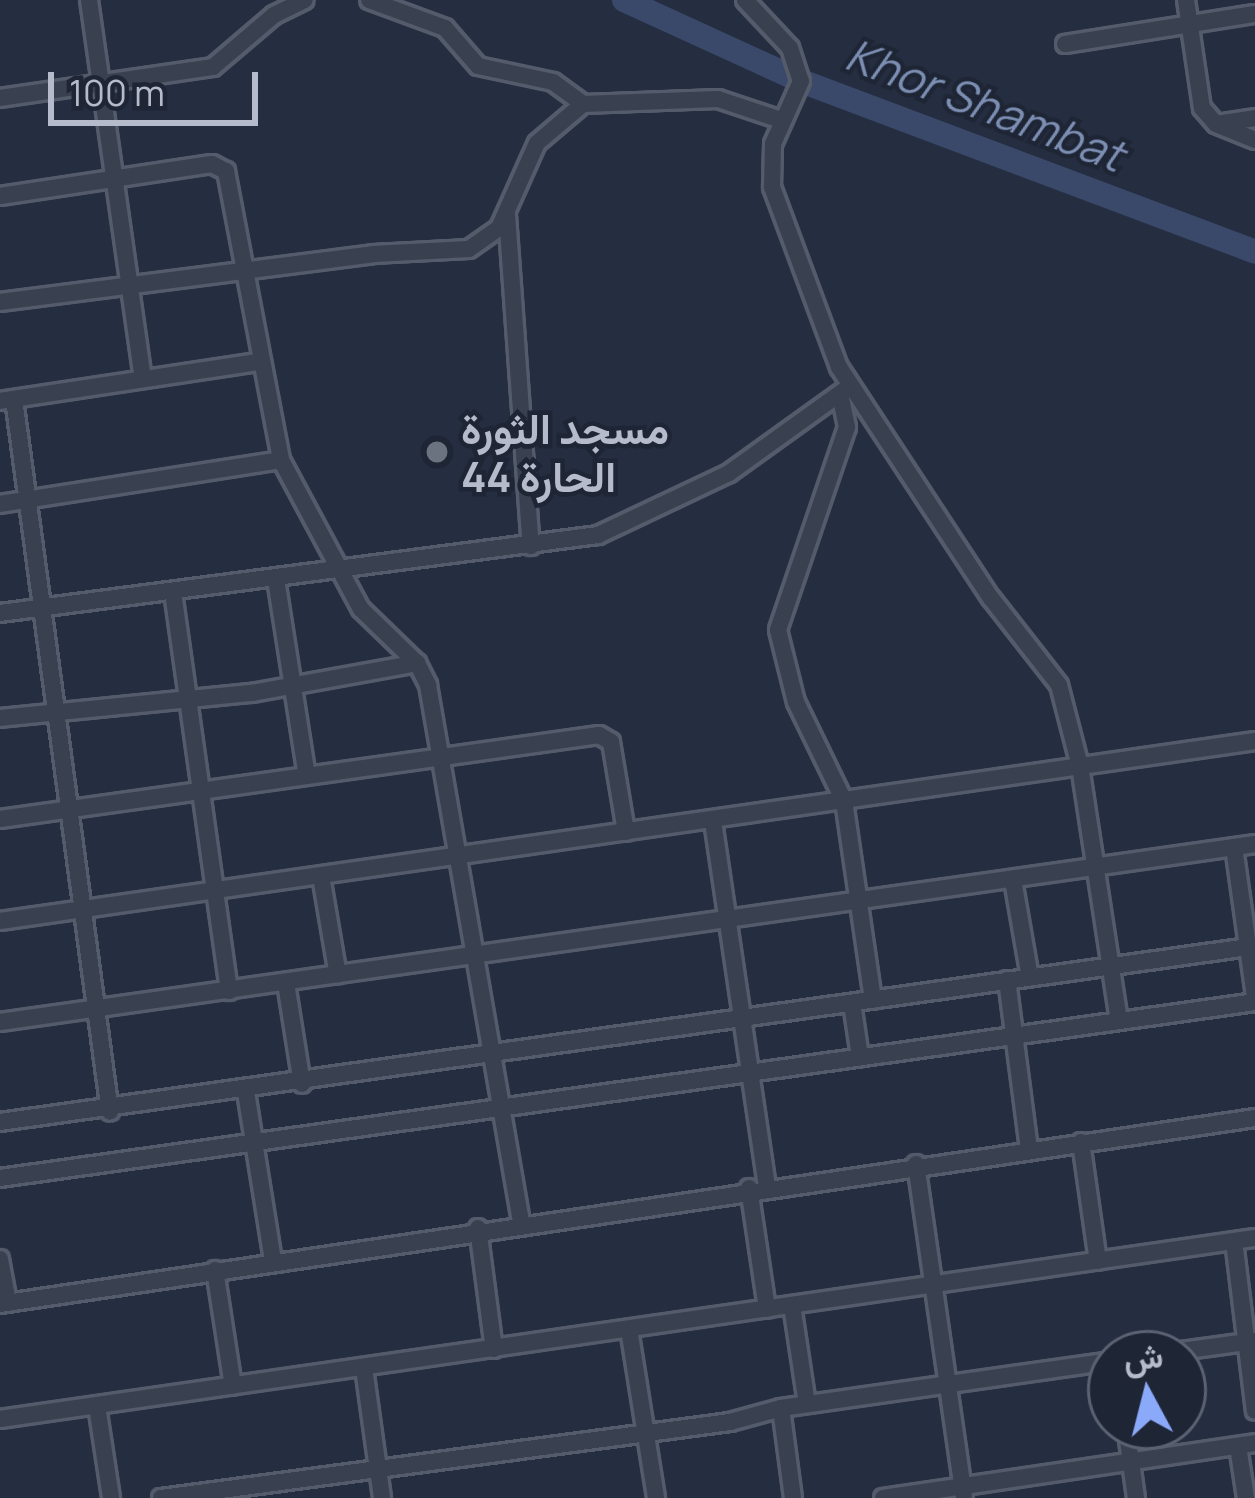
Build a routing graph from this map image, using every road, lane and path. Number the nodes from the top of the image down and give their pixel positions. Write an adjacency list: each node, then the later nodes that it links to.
1 (88, 0): 9 (street)
2 (305, 0): 9 (street)
3 (369, 0): 11 (street)
4 (745, 0): 13 (street)
5 (1186, 0): 7 (street)
6 (1255, 14): 7 (street)
7 (1190, 24): 8 (street); 14 (street)
8 (1065, 44)
9 (100, 83): 10 (street); 16 (street)
10 (0, 98)
11 (583, 104): 13 (street); 18 (street)
12 (1255, 118): 14 (street)
13 (781, 120): 24 (street)
14 (1216, 124): 15 (street)
15 (1255, 140)
16 (115, 179): 17 (street); 19 (street); 20 (street)
17 (0, 196)
18 (507, 214): 19 (street); 29 (street)
19 (240, 271): 20 (street); 22 (street)
20 (130, 285): 21 (street); 23 (street)
21 (0, 302)
22 (258, 362): 23 (street); 26 (street)
23 (142, 379): 25 (street)
24 (844, 390): 29 (street); 42 (street); 45 (street)
25 (7, 400): 27 (street)
26 (281, 460): 27 (street); 30 (street)
27 (28, 500): 28 (street); 33 (street)
28 (0, 504)
29 (531, 546): 30 (street)
30 (338, 569): 31 (street); 35 (street)
31 (276, 579): 32 (street); 36 (street)
32 (173, 592): 33 (street); 37 (street)
33 (42, 608): 34 (street); 38 (street)
34 (0, 613)
35 (417, 663): 36 (street); 41 (street)
36 (292, 684): 37 (street); 43 (street)
37 (188, 696): 38 (street); 44 (street)
38 (55, 709): 39 (street); 46 (street)
39 (0, 718)
40 (1255, 741): 42 (street)
41 (442, 754): 43 (street); 49 (street); 52 (street)
42 (1080, 766): 45 (street); 53 (street)
43 (308, 776): 44 (street)
44 (199, 791): 46 (street); 56 (street)
45 (844, 801): 48 (street); 57 (street)
46 (69, 810): 47 (street); 58 (street)
47 (0, 819)
48 (713, 821): 49 (street); 59 (street)
49 (626, 832): 52 (street)
50 (1255, 844): 51 (street)
51 (1234, 847): 53 (street); 61 (street)
52 (463, 857): 54 (street); 62 (street)
53 (1096, 868): 55 (street); 63 (street)
54 (321, 875): 56 (street); 64 (street)
55 (1013, 880): 57 (street); 65 (street)
56 (214, 891): 58 (street); 68 (street)
57 (859, 901): 59 (street); 70 (street)
58 (81, 909): 60 (street); 72 (street)
59 (728, 920): 62 (street); 73 (street)
60 (0, 921)
61 (1252, 947): 63 (street); 69 (street)
62 (479, 955): 64 (street); 77 (street)
63 (1111, 965): 65 (street); 74 (street)
64 (338, 975): 67 (street)
65 (1030, 977): 66 (street)
66 (1007, 980): 70 (street); 76 (street)
67 (286, 983): 68 (street); 80 (street)
68 (229, 991): 72 (street)
69 (1255, 999): 74 (street)
70 (873, 1000): 71 (street)
71 (853, 1003): 73 (street); 78 (street)
72 (95, 1009): 75 (street); 83 (street)
73 (742, 1018): 77 (street); 79 (street)
74 (1119, 1021): 76 (street)
75 (0, 1022)
76 (1014, 1036): 78 (street); 88 (street)
77 (494, 1054): 80 (street); 82 (street)
78 (860, 1057): 79 (street)
79 (749, 1071): 82 (street); 91 (street)
80 (302, 1084): 81 (street)
81 (246, 1092): 83 (street); 87 (street)
82 (503, 1106): 87 (street); 92 (street)
83 (110, 1112): 85 (street)
84 (1255, 1118): 86 (street)
85 (0, 1122)
86 (1082, 1142): 88 (street); 98 (street)
87 (254, 1145): 90 (street); 97 (street)
88 (1029, 1149): 89 (street)
89 (916, 1164): 91 (street); 100 (street)
90 (0, 1178)
91 (758, 1187): 92 (street); 103 (street)
92 (521, 1222): 93 (street)
93 (478, 1228): 97 (street); 107 (street)
94 (1255, 1238): 95 (street)
95 (1234, 1241): 98 (street); 105 (street)
96 (0, 1258): 101 (street)
97 (273, 1260): 99 (street)
98 (1098, 1261): 100 (street)
99 (215, 1270): 101 (street); 111 (street)
100 (935, 1284): 102 (street); 110 (street)
101 (4, 1303)
102 (792, 1305): 103 (street); 112 (street)
103 (766, 1309): 104 (street)
104 (629, 1329): 107 (street); 117 (street)
105 (1250, 1341): 106 (street); 115 (street)
106 (1207, 1347)
107 (494, 1348): 109 (street)
108 (1087, 1363): 110 (street)
109 (364, 1367): 111 (street); 121 (street)
110 (951, 1383): 112 (street); 122 (street)
111 (233, 1386): 113 (street)
112 (807, 1404): 114 (street)
113 (97, 1406): 116 (street); 123 (street)
114 (781, 1408): 117 (street); 127 (street)
115 (1255, 1411)
116 (0, 1419)
117 (646, 1428): 121 (street); 126 (street)
118 (1247, 1444): 120 (street); 130 (street)
119 (1129, 1450): 120 (street)
120 (1131, 1462): 122 (street); 129 (street)
121 (378, 1466): 124 (street); 125 (street)
122 (964, 1493): 128 (street)
123 (111, 1498)
124 (161, 1498)
125 (382, 1498)
126 (656, 1498)
127 (794, 1498)
128 (883, 1498)
129 (1136, 1498)
130 (1246, 1498)

